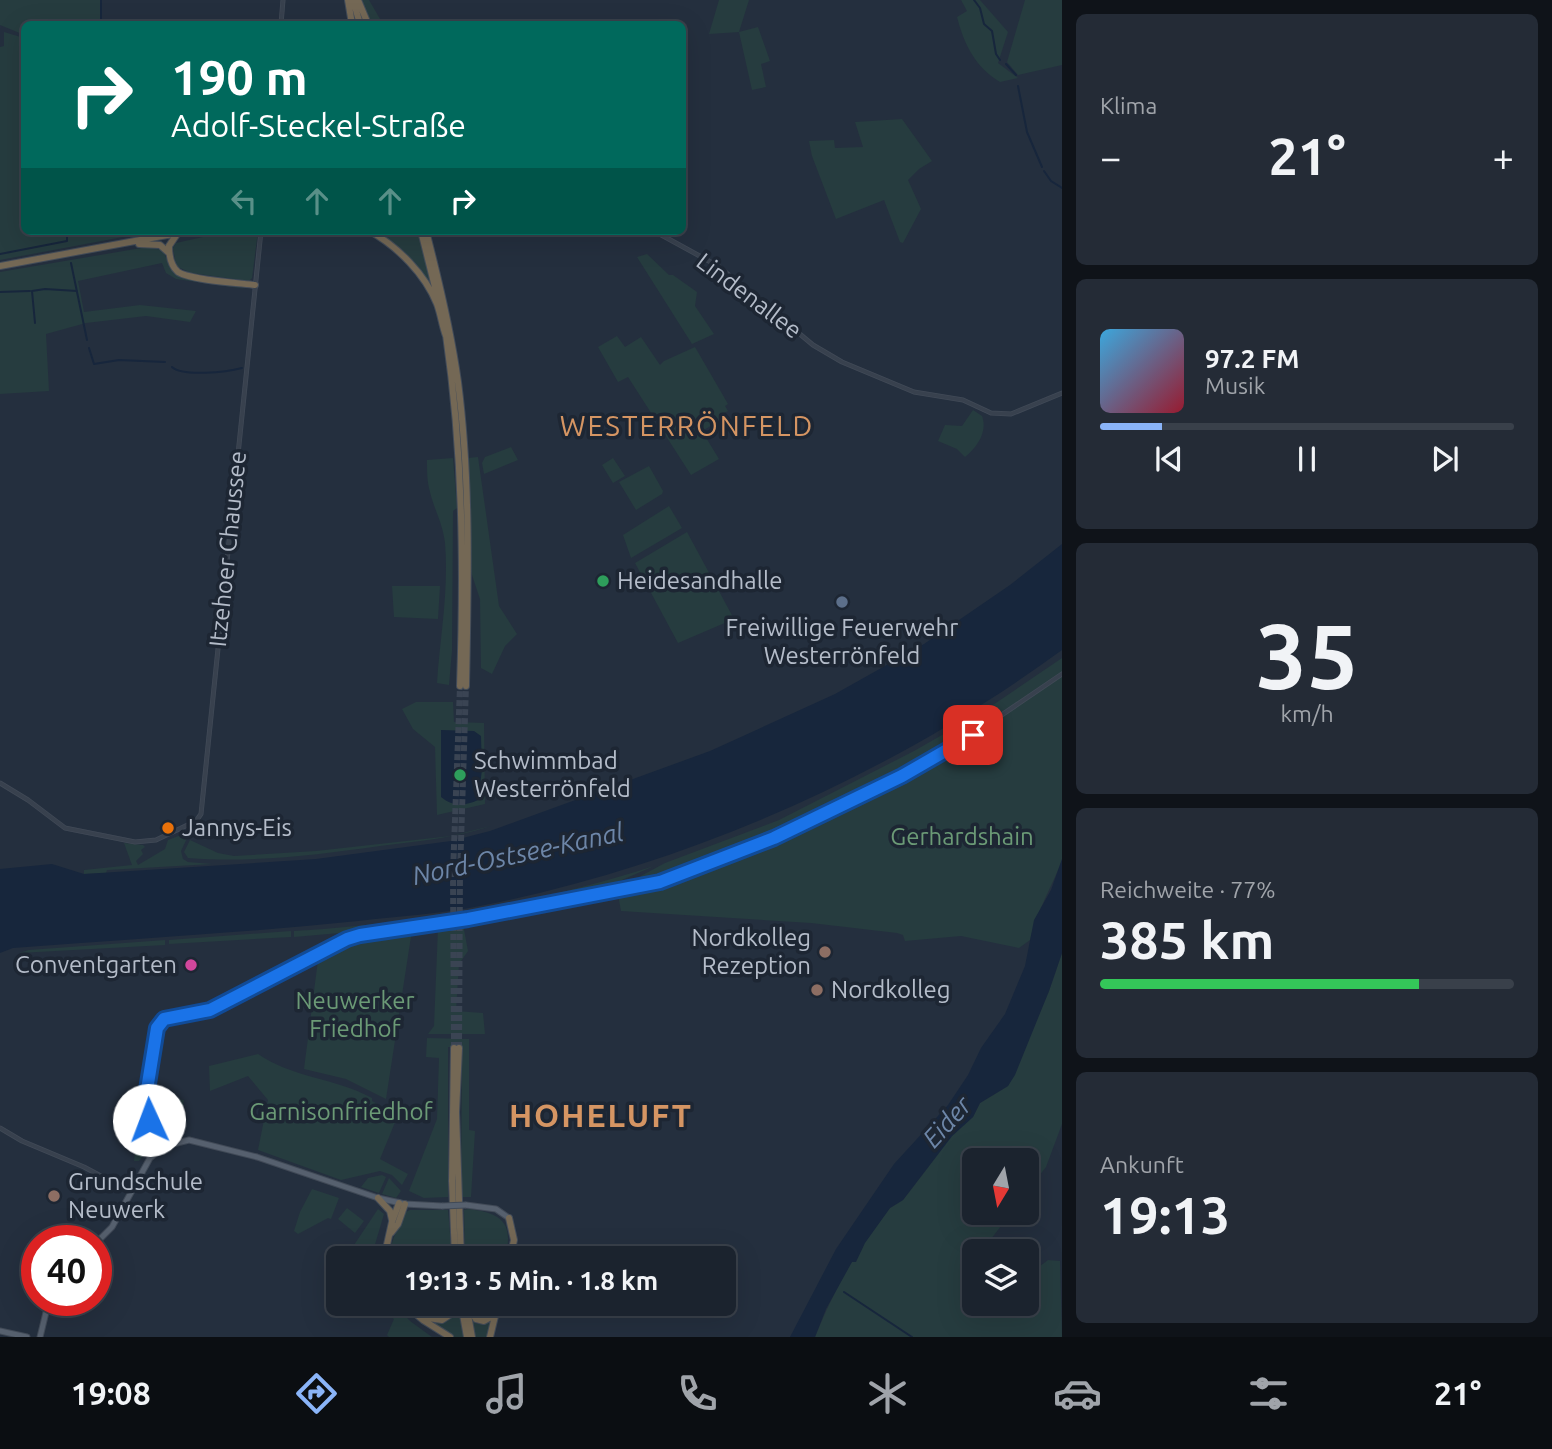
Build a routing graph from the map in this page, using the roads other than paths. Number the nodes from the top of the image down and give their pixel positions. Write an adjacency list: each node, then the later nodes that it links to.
1 (283, 0): 3 (street)
2 (354, 0): 4 (highway); 5 (highway)
3 (281, 21)
4 (352, 21)
5 (364, 21)
6 (155, 235): 14 (highway)
7 (164, 235): 14 (highway)
8 (175, 235): 16 (highway)
9 (261, 235): 18 (street, Itzehoer Chaussee)
10 (376, 235): 19 (highway)
11 (425, 235): 19 (highway)
12 (425, 235): 19 (highway)
13 (661, 235): 20 (street, Lindenallee)
14 (151, 238): 15 (highway)
15 (129, 242): 16 (highway); 17 (highway)
16 (169, 253): 18 (highway)
17 (2, 265)
18 (255, 285): 22 (street, Itzehoer Chaussee)
19 (446, 336)
20 (1062, 393)
21 (1062, 674): 24 (street)
22 (0, 783)
23 (0, 1128): 25 (street)
24 (165, 1146): 25 (main road); 26 (main road)
25 (131, 1192): 30 (main road)
26 (378, 1198): 27 (main road); 29 (highway)
27 (402, 1204): 28 (main road, bridge); 29 (highway); 31 (highway)
28 (509, 1218): 35 (highway)
29 (392, 1222): 31 (highway)
30 (112, 1227)
31 (391, 1233): 32 (highway)
32 (387, 1246)
33 (455, 1246): 34 (highway)
34 (461, 1246)
35 (513, 1246)
36 (45, 1316): 46 (main road)
37 (419, 1316): 47 (highway)
38 (420, 1316): 39 (highway)
39 (448, 1316)
40 (466, 1316): 48 (highway)
41 (473, 1316): 42 (highway)
42 (491, 1316)
43 (494, 1316): 49 (highway)
44 (0, 1331): 45 (main road)
45 (27, 1337)
46 (40, 1337)
47 (450, 1337)
48 (470, 1337)
49 (490, 1337)

